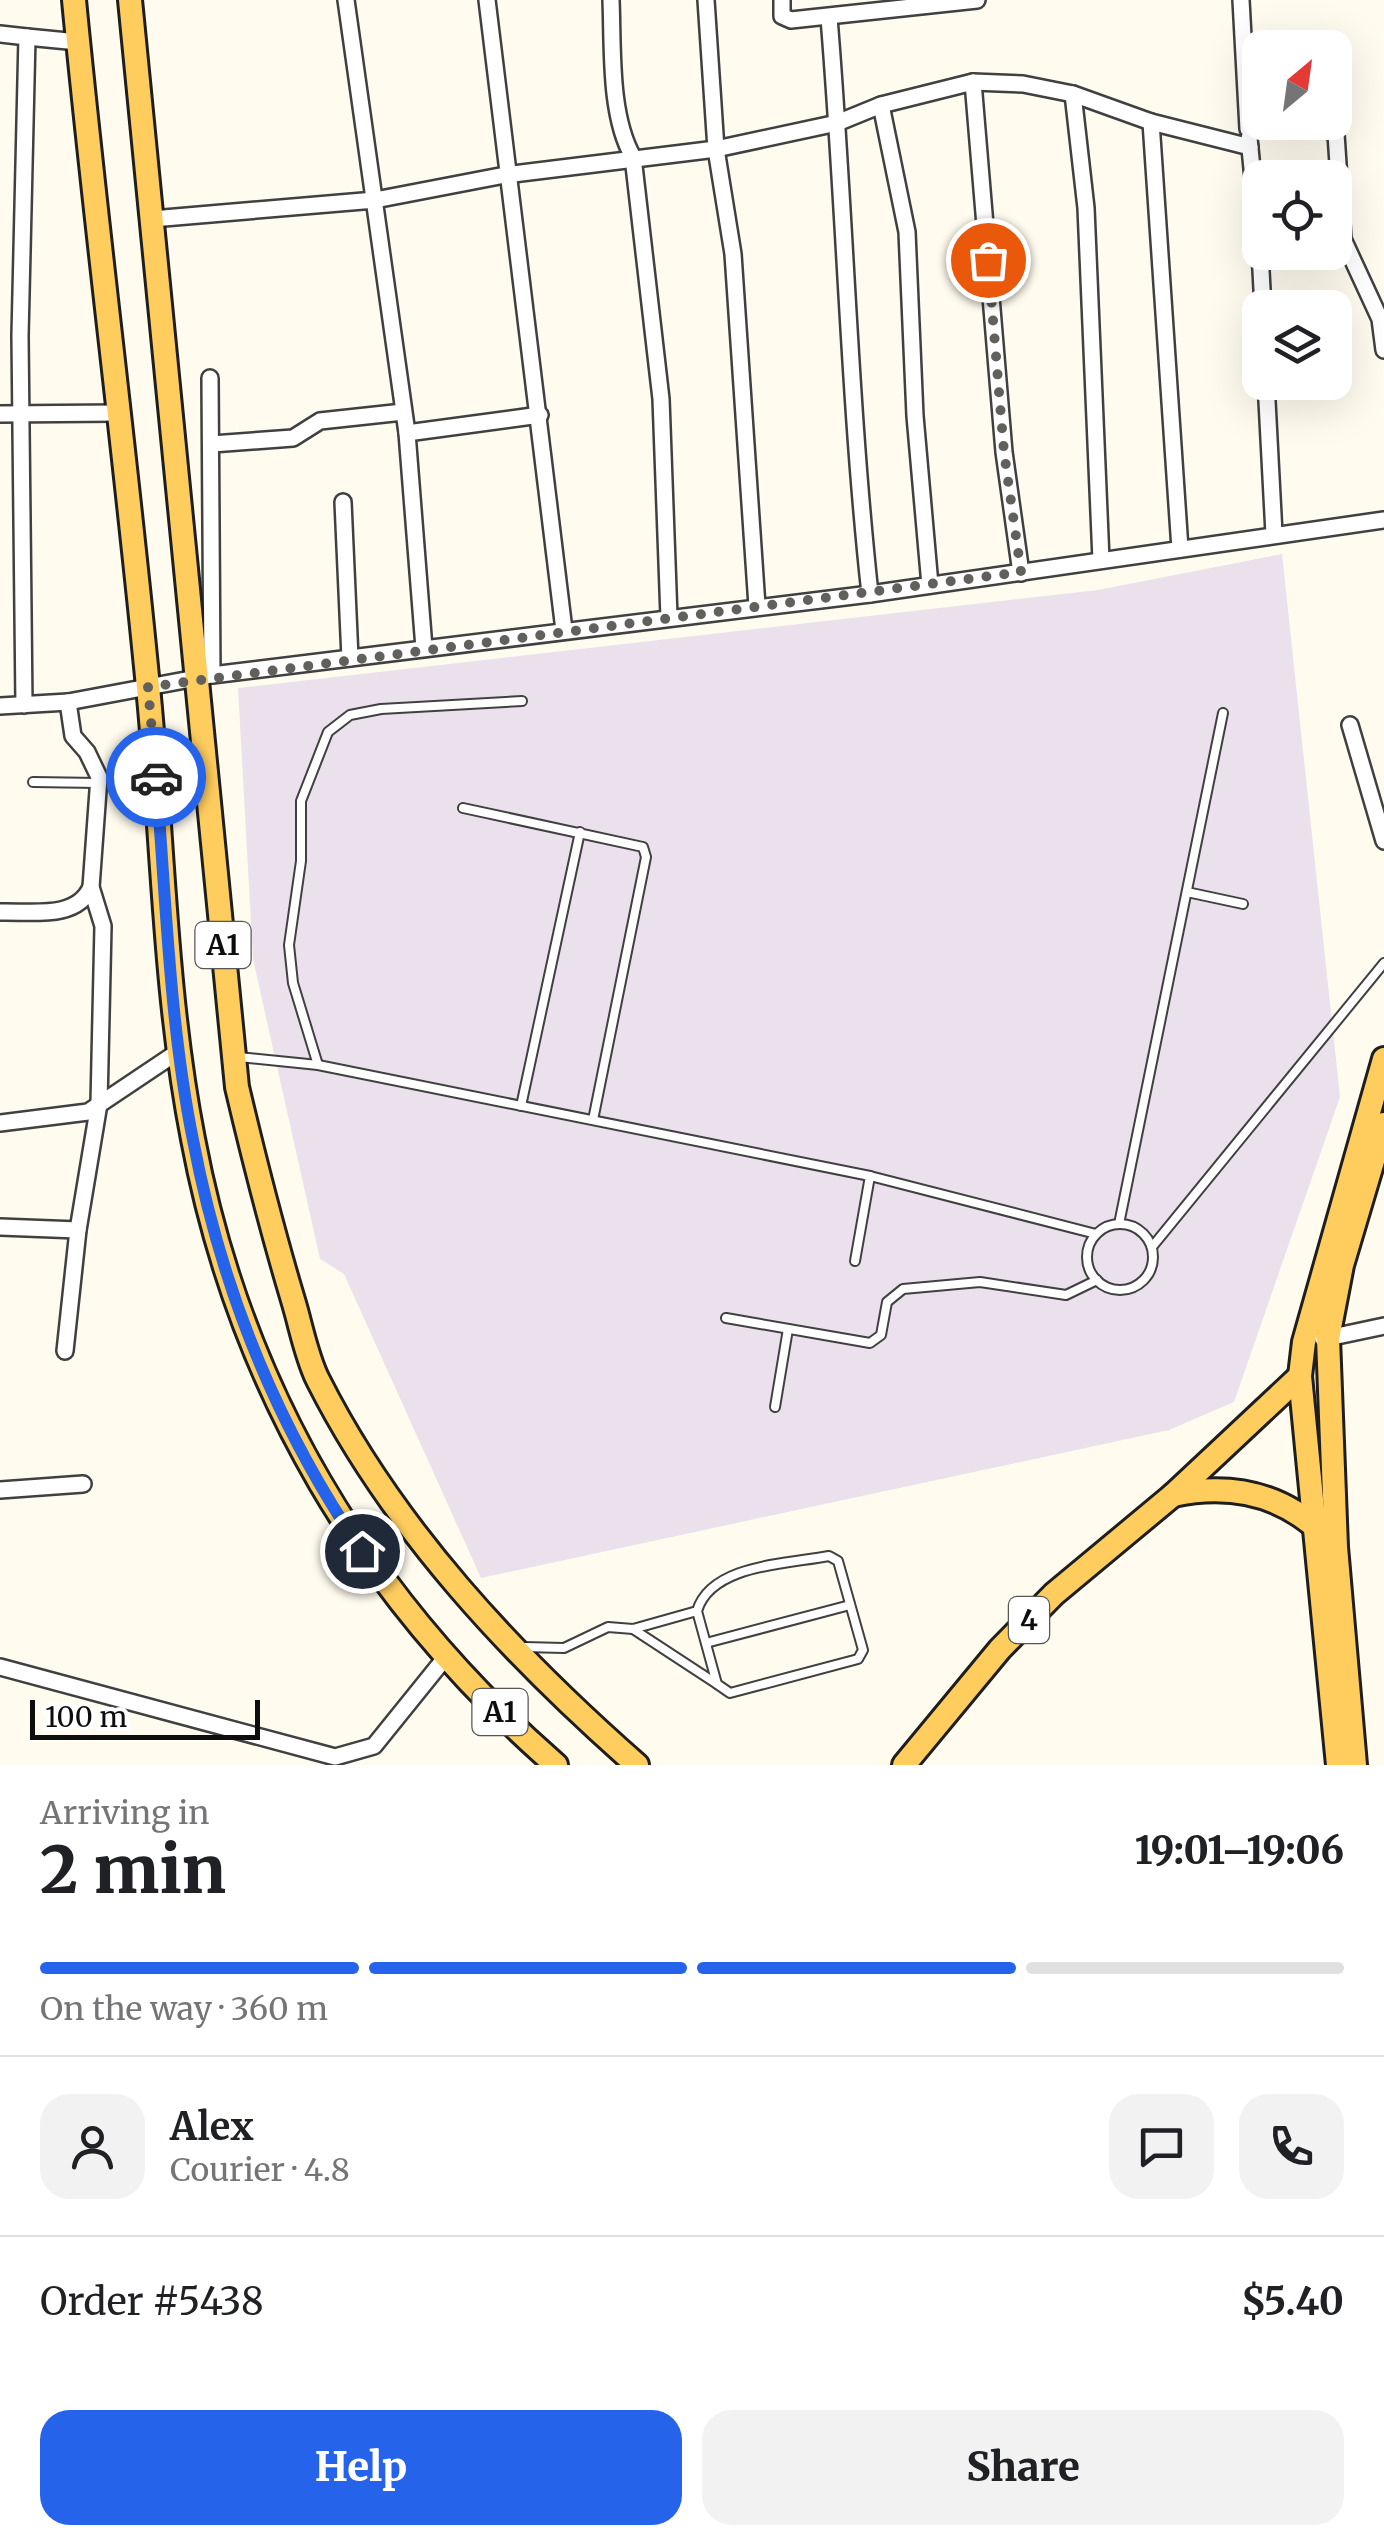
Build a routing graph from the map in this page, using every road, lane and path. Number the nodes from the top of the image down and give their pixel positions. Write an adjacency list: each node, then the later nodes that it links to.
1 (74, 0): 15 (main road, A1)
2 (130, 0): 29 (main road, A1)
3 (346, 0): 28 (street)
4 (487, 0): 27 (street)
5 (611, 0): 25 (street)
6 (706, 0): 24 (street)
7 (782, 0): 11 (street)
8 (977, 0): 10 (street)
9 (1241, 0): 12 (street)
10 (923, 4): 11 (street)
11 (828, 18): 20 (street)
12 (1243, 30)
13 (0, 34): 14 (street)
14 (27, 37): 15 (street); 37 (street)
15 (78, 42): 35 (main road, A1)
16 (973, 82): 17 (street); 18 (street); 46 (street)
17 (1073, 94): 19 (street); 45 (street)
18 (881, 105): 20 (street); 47 (street)
19 (1151, 122): 23 (street); 44 (street)
20 (837, 123): 24 (street); 48 (street)
21 (1249, 140): 23 (street)
22 (1336, 140): 30 (street)
23 (1250, 147): 26 (street)
24 (716, 149): 25 (street); 49 (street)
25 (634, 157): 27 (street); 50 (street)
26 (1251, 160)
27 (505, 175): 28 (street); 38 (street)
28 (375, 200): 29 (street); 34 (street)
29 (152, 219): 54 (main road, A1)
30 (1379, 306): 31 (street)
31 (1384, 350)
32 (210, 378): 40 (street)
33 (1267, 400): 43 (street)
34 (403, 412): 39 (street); 40 (street)
35 (118, 413): 37 (street); 55 (main road, A1)
36 (0, 414): 37 (street)
37 (22, 414): 58 (street)
38 (540, 415): 39 (street); 51 (street)
39 (407, 432): 52 (street)
40 (212, 444): 54 (street)
41 (343, 502): 53 (street)
42 (1384, 520): 43 (street)
43 (1274, 534): 44 (street)
44 (1180, 549): 45 (street)
45 (1101, 560): 46 (street)
46 (1021, 572): 47 (street)
47 (930, 585): 48 (street)
48 (870, 594): 49 (street)
49 (757, 606): 50 (street)
50 (669, 617): 51 (street)
51 (564, 630): 52 (street)
52 (424, 648): 53 (street)
53 (350, 658): 54 (street)
54 (205, 677): 55 (street); 73 (main road, A1)
55 (148, 687): 57 (street); 72 (main road, A1)
56 (522, 701): 75 (lane)
57 (68, 702): 58 (street); 63 (street)
58 (24, 705): 59 (street)
59 (0, 706)
60 (1224, 713): 68 (lane)
61 (1350, 725): 66 (street)
62 (33, 782): 63 (lane)
63 (98, 783): 67 (street)
64 (463, 808): 65 (lane)
65 (580, 832): 77 (lane); 78 (lane)
66 (1384, 841)
67 (91, 887): 70 (street); 76 (street)
68 (1187, 892): 69 (lane); 82 (lane)
69 (1244, 904)
70 (0, 912)
71 (1384, 963): 86 (lane)
72 (179, 1051): 76 (street); 107 (main road, A1)
73 (234, 1056): 75 (lane); 106 (main road, A1)
74 (1384, 1059): 93 (main road)
75 (318, 1065): 77 (lane)
76 (99, 1104): 79 (street); 84 (street)
77 (522, 1106): 78 (lane)
78 (593, 1120): 81 (lane)
79 (0, 1122)
80 (1384, 1124): 92 (main road)
81 (870, 1176): 85 (lane); 87 (lane)
82 (1120, 1224): 85 (lane); 86 (lane)
83 (0, 1227): 84 (street)
84 (78, 1230): 94 (street)
85 (1096, 1234): 88 (lane)
86 (1152, 1248): 88 (lane)
87 (855, 1261)
88 (1097, 1280): 91 (lane)
89 (726, 1318): 91 (lane)
90 (1384, 1326): 92 (street)
91 (788, 1328): 96 (lane)
92 (1328, 1338): 93 (street); 101 (main road)
93 (1304, 1342): 95 (main road)
94 (65, 1350)
95 (1300, 1376): 99 (main road, 4); 100 (main road)
96 (776, 1407)
97 (83, 1484): 98 (street)
98 (0, 1490)
99 (1174, 1495): 100 (main road); 113 (main road, 4)
100 (1316, 1528): 101 (main road); 114 (main road)
101 (1336, 1547): 115 (main road)
102 (850, 1604): 103 (lane); 105 (lane); 109 (lane)
103 (697, 1612): 104 (lane); 105 (lane)
104 (632, 1629): 106 (lane); 109 (lane)
105 (706, 1643): 109 (lane)
106 (515, 1650): 112 (main road, A1)
107 (446, 1658): 110 (street); 111 (main road, A1)
108 (0, 1666): 110 (street)
109 (718, 1684)
110 (366, 1758)
111 (556, 1765)
112 (637, 1765)
113 (904, 1765)
114 (1338, 1765)
115 (1355, 1765)

